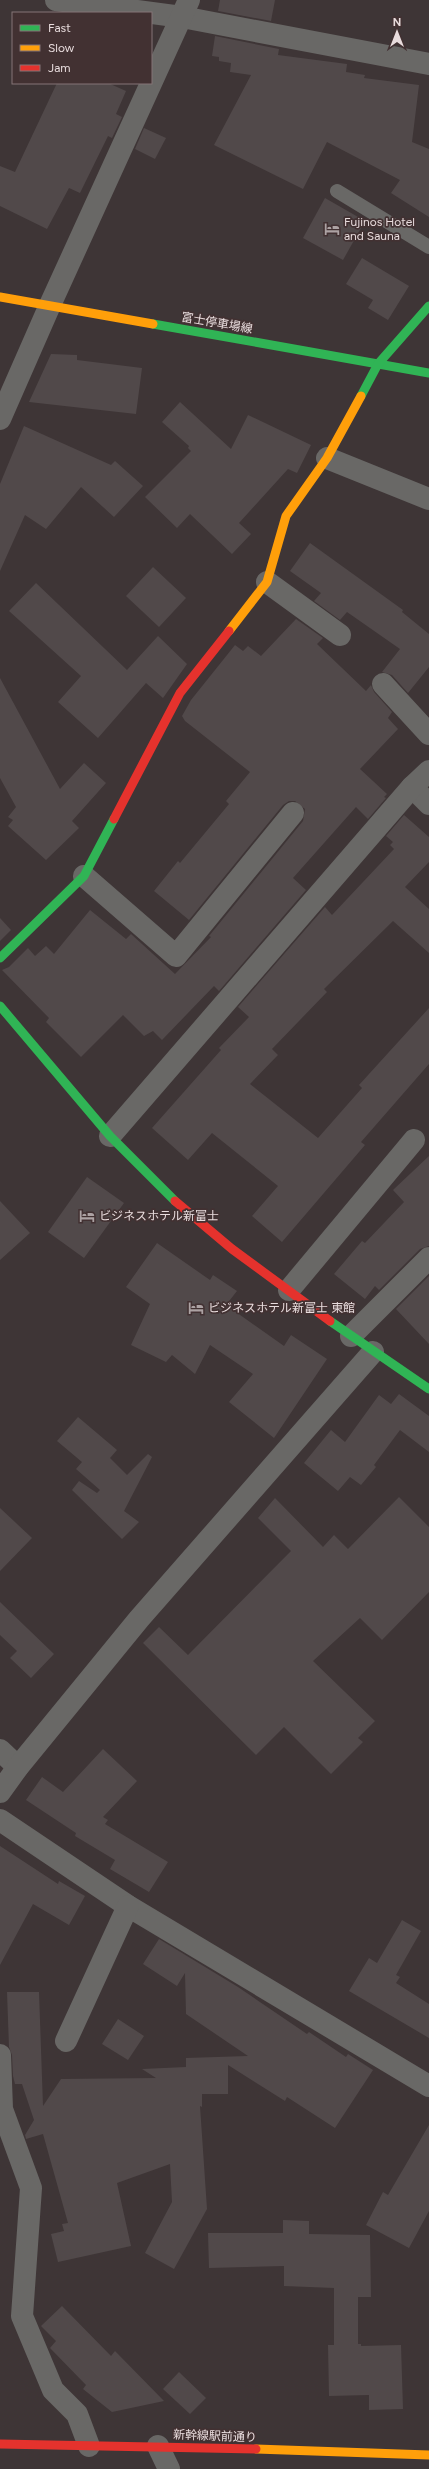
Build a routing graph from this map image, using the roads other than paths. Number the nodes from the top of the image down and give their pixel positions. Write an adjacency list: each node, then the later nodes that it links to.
1 (56, 0): 2 (street)
2 (186, 8): 3 (street); 4 (street)
3 (429, 64)
4 (152, 82)
5 (151, 84): 9 (street)
6 (337, 192): 7 (lane)
7 (429, 247)
8 (0, 297): 9 (street, 富士停車場線)
9 (50, 305): 11 (street, 富士停車場線); 13 (street)
10 (429, 306): 11 (street)
11 (378, 364): 12 (street, 富士停車場線); 14 (street)
12 (429, 373)
13 (0, 419)
14 (327, 458): 15 (street); 16 (street)
15 (429, 498)
16 (267, 582): 17 (street); 24 (street)
17 (340, 635)
18 (383, 684): 19 (street)
19 (429, 734)
20 (429, 771): 21 (street)
21 (412, 787): 22 (street); 27 (street)
22 (429, 804)
23 (293, 813): 24 (street)
24 (84, 876): 25 (street)
25 (0, 958)
26 (0, 1006): 27 (street)
27 (110, 1136): 30 (street)
28 (414, 1140): 30 (street)
29 (429, 1258): 31 (street)
30 (289, 1290): 31 (street)
31 (351, 1336): 32 (street)
32 (373, 1352): 33 (street); 35 (street)
33 (429, 1389)
34 (0, 1750): 35 (street)
35 (18, 1767): 36 (street)
36 (0, 1792)
37 (0, 1820): 38 (street)
38 (128, 1906): 39 (street); 41 (street)
39 (66, 2041)
40 (0, 2055): 43 (street)
41 (429, 2086)
42 (0, 2444): 43 (street, 新幹線駅前通り)
43 (89, 2446): 44 (street, 新幹線駅前通り)
44 (158, 2446): 45 (street, 新幹線駅前通り); 46 (street)
45 (429, 2455)
46 (170, 2469)

